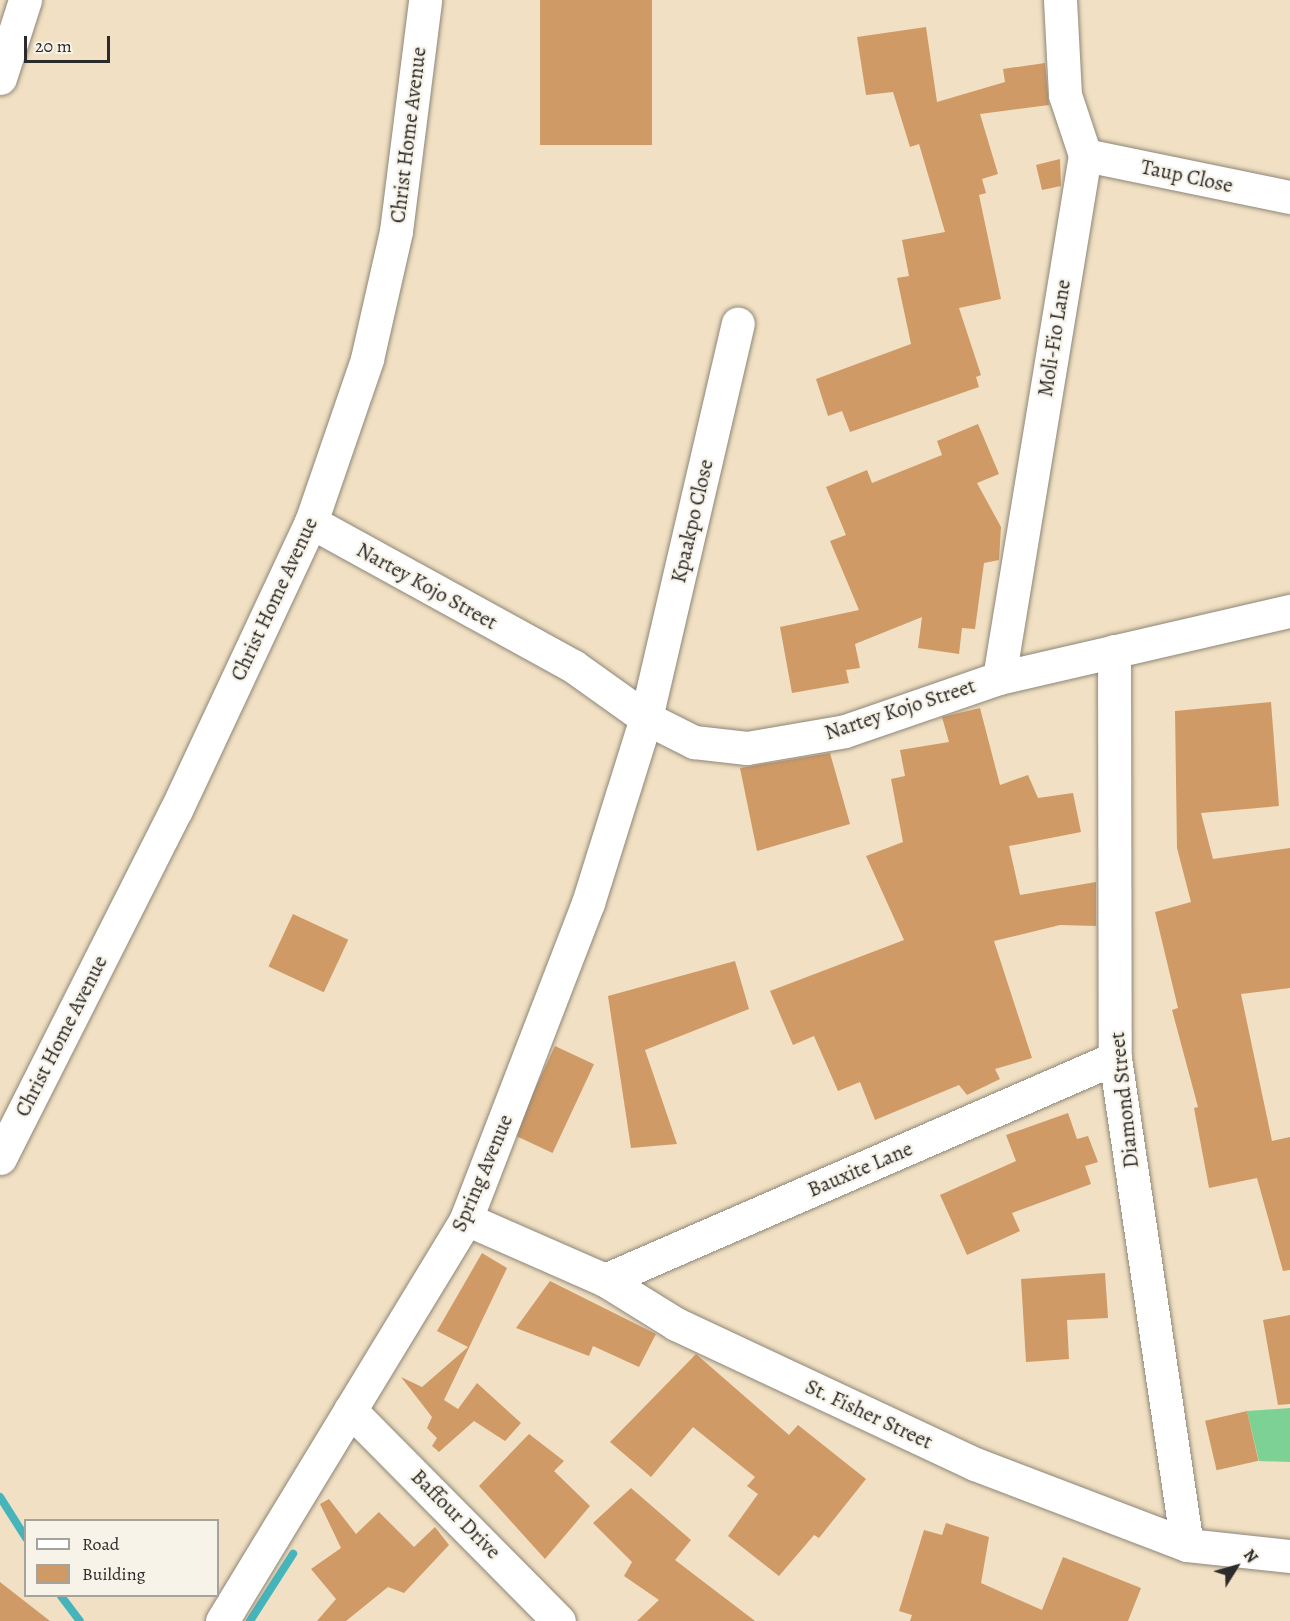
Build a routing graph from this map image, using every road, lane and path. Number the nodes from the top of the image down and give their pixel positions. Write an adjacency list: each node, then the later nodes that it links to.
1 (25, 0): 4 (street)
2 (1060, 0): 5 (street, Moli-Fio Lane)
3 (422, 1): 8 (street, Christ Home Avenue)
4 (0, 78)
5 (1085, 155): 6 (street, Taup Close); 11 (street, Moli-Fio Lane)
6 (1290, 197)
7 (738, 324): 12 (street, Kpaakpo Close)
8 (311, 522): 12 (street, Nartey Kojo Street); 14 (street, Christ Home Avenue)
9 (1290, 611): 10 (street, Nartey Kojo Street)
10 (1114, 651): 11 (street, Nartey Kojo Street); 13 (street, Diamond Street)
11 (999, 678): 12 (street, Nartey Kojo Street)
12 (646, 718): 16 (street, Spring Avenue)
13 (1115, 1058): 17 (street, Bauxite Lane); 19 (street, Diamond Street)
14 (11, 1110): 15 (street, Christ Home Avenue)
15 (0, 1158)
16 (466, 1219): 17 (street, St. Fisher Street); 18 (street, Spring Avenue)
17 (605, 1280): 19 (street, St. Fisher Street)
18 (350, 1410): 21 (street, Spring Avenue); 22 (street, Baffour Drive)
19 (1187, 1545): 20 (street, St. Fisher Street)
20 (1290, 1556)
21 (222, 1621)
22 (559, 1621)

